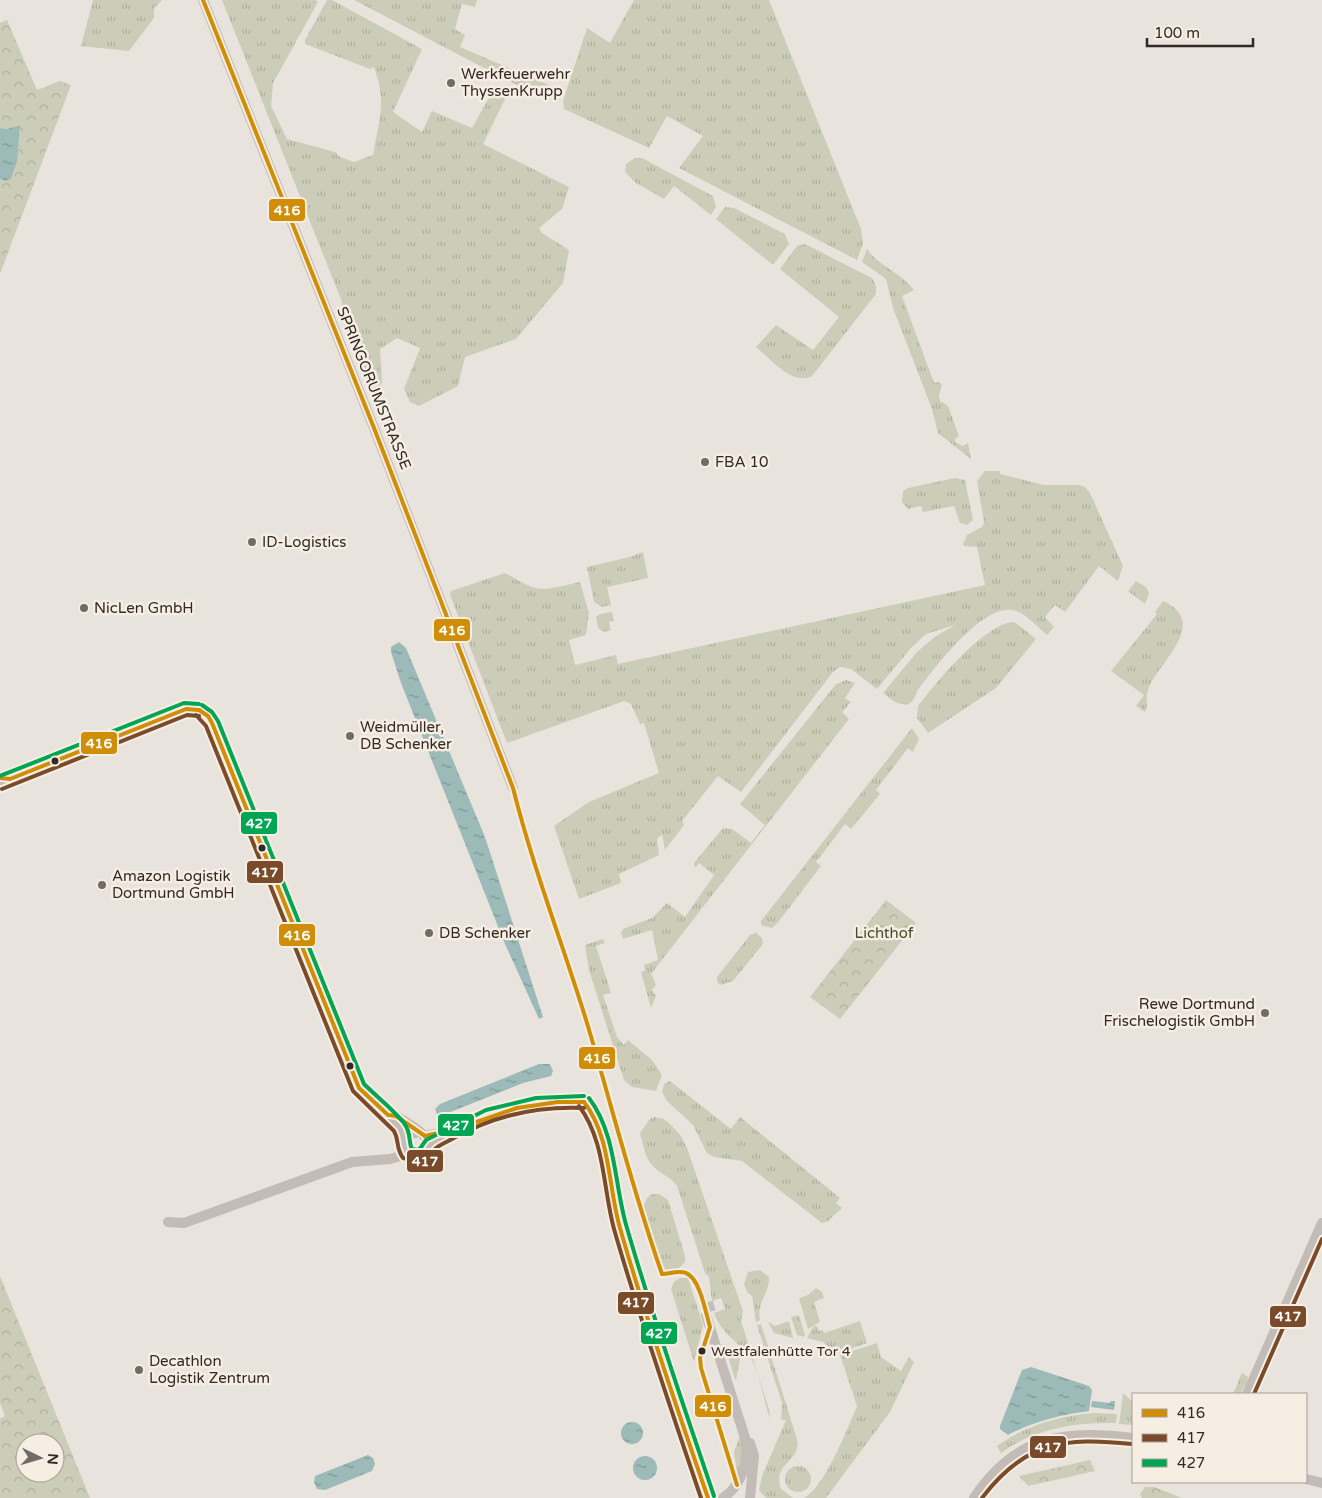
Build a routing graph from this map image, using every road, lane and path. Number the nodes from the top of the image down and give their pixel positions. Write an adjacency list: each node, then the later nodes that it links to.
1 (203, 0): 4 (street, SPRINGORUMSTRASSE)
2 (5, 779): 3 (street); 5 (street)
3 (0, 783)
4 (513, 788)
5 (388, 1115): 6 (street); 7 (street)
6 (424, 1137): 7 (street); 7 (street); 14 (street)
7 (406, 1146): 8 (street)
8 (168, 1222)
9 (1322, 1223): 10 (street)
10 (1247, 1393)
11 (1132, 1438): 17 (street)
12 (1307, 1479): 13 (street)
13 (1322, 1483)
14 (708, 1498): 15 (street)
15 (722, 1498): 16 (street)
16 (750, 1498)
17 (974, 1498)

